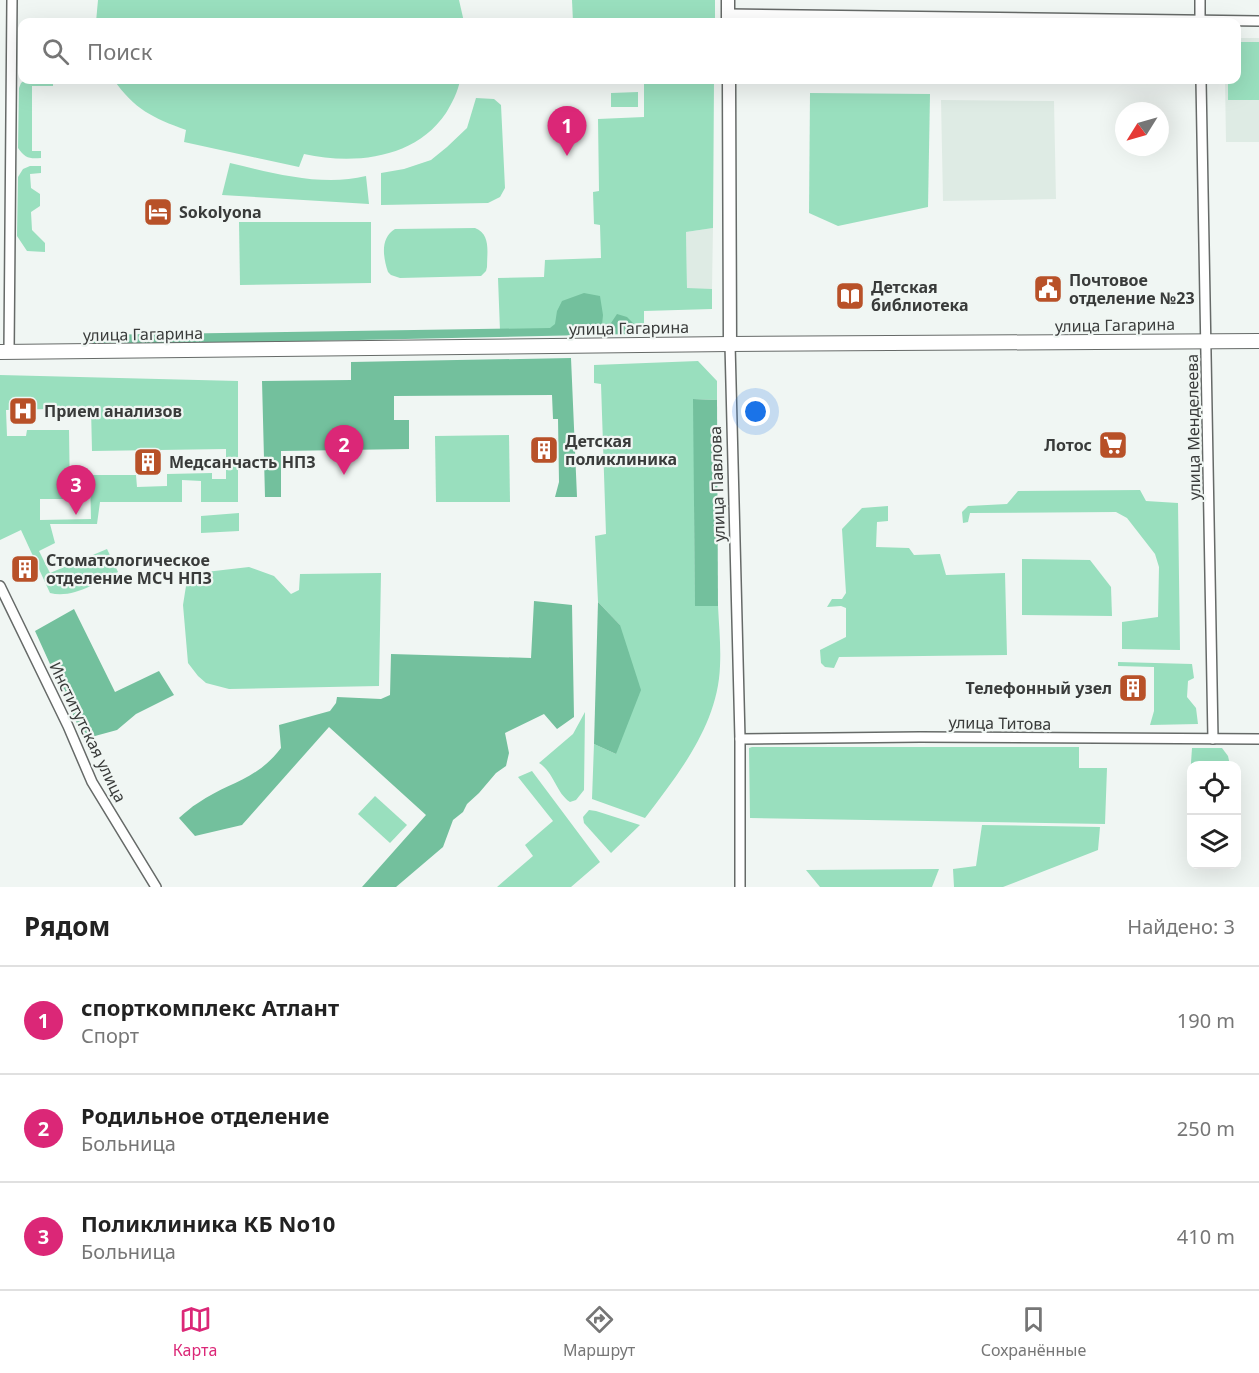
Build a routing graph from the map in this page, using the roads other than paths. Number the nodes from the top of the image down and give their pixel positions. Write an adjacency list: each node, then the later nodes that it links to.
1 (12, 0): 13 (street)
2 (728, 0): 4 (street)
3 (1200, 0): 5 (street)
4 (728, 18)
5 (1200, 18)
6 (1241, 21): 7 (street)
7 (1259, 21)
8 (729, 84): 12 (street, улица Павлова)
9 (1201, 84): 10 (street, улица Менделеева)
10 (1207, 341): 11 (main road, улица Гагарина); 12 (main road, улица Гагарина); 16 (street, улица Менделеева)
11 (1259, 341)
12 (730, 344): 13 (main road, улица Гагарина); 15 (street, улица Павлова)
13 (5, 352)
14 (0, 586): 18 (street, Институтская улица)
15 (740, 739): 16 (street, улица Титова); 19 (street, улица Павлова)
16 (1213, 739): 17 (street, улица Титова)
17 (1259, 739)
18 (156, 887)
19 (740, 887)

